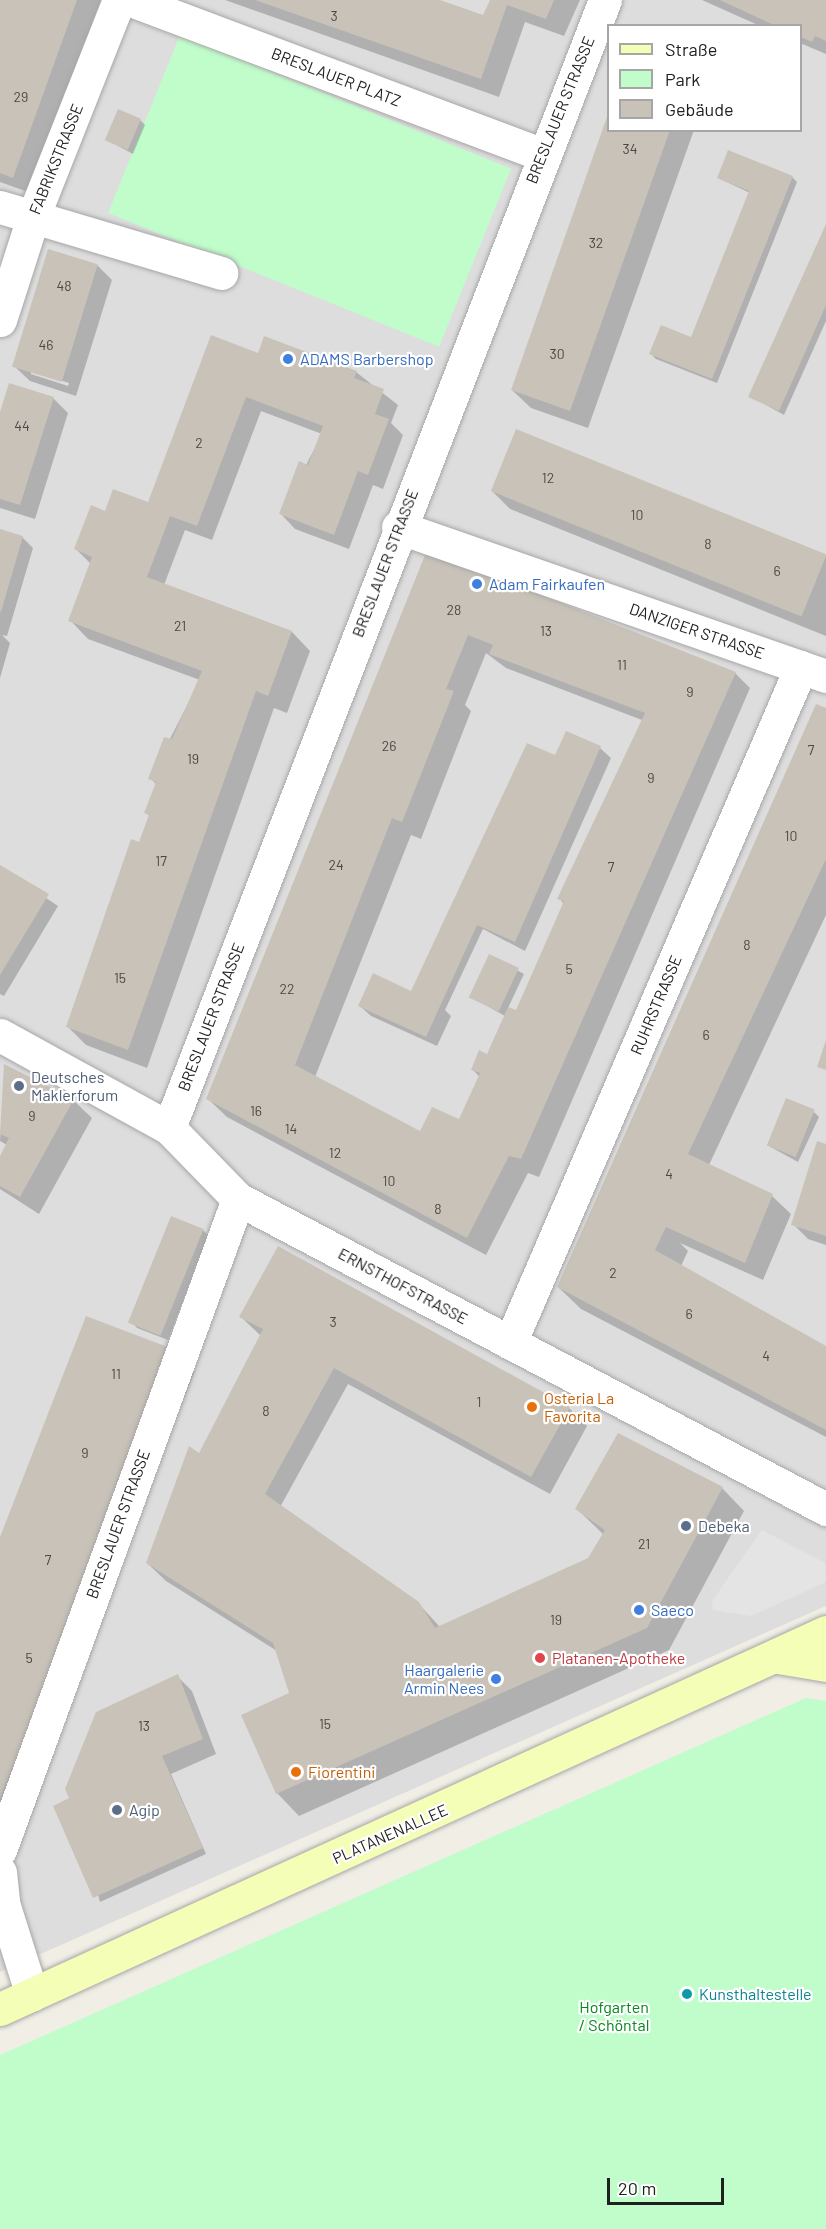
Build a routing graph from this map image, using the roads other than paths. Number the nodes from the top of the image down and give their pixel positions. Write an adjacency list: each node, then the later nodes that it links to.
1 (119, 0): 6 (street, FABRIKSTRASSE)
2 (131, 0): 4 (street, BRESLAUER PLATZ)
3 (605, 0): 4 (street, BRESLAUER STRASSE)
4 (541, 154): 9 (street, BRESLAUER STRASSE)
5 (0, 207): 6 (street)
6 (33, 217): 7 (street); 8 (street, FABRIKSTRASSE)
7 (221, 273)
8 (0, 320)
9 (398, 527): 10 (street, DANZIGER STRASSE); 12 (street, BRESLAUER STRASSE)
10 (813, 671): 14 (street, RUHRSTRASSE)
11 (0, 1035): 12 (street, ERNSTHOFSTRASSE)
12 (169, 1128): 13 (street, ERNSTHOFSTRASSE)
13 (238, 1199): 14 (street, ERNSTHOFSTRASSE); 19 (street, BRESLAUER STRASSE)
14 (510, 1343): 15 (street, ERNSTHOFSTRASSE)
15 (826, 1509)
16 (826, 1632): 17 (main road, PLATANENALLEE)
17 (778, 1657): 18 (main road); 21 (main road, PLATANENALLEE)
18 (826, 1665)
19 (0, 1850)
20 (0, 1872): 21 (street)
21 (32, 1995): 22 (main road, PLATANENALLEE)
22 (0, 2009)

